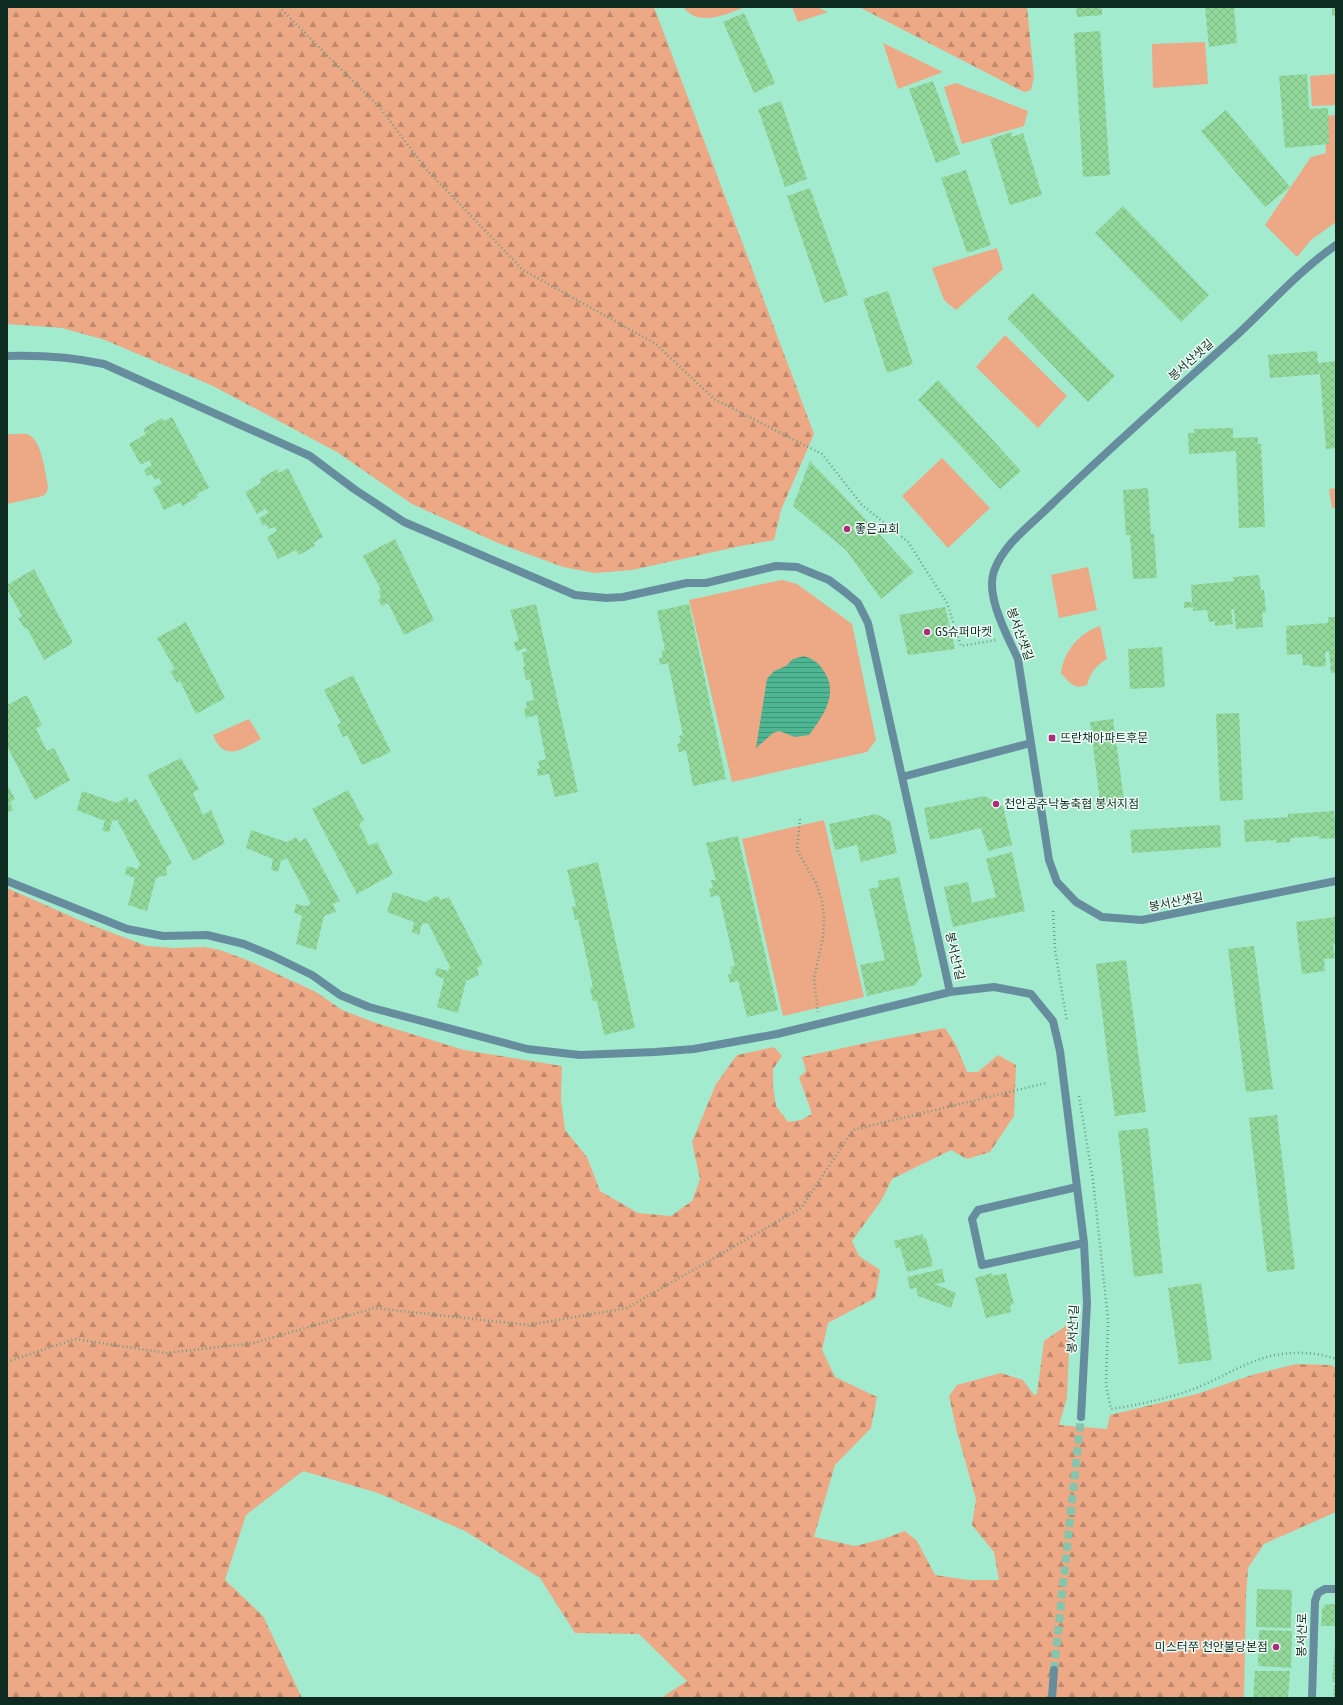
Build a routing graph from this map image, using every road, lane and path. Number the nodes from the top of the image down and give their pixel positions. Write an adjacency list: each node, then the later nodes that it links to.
1 (279, 7): 4 (path)
2 (1336, 245): 5 (street, 봉서산샛길)
3 (7, 356): 6 (street, 봉서산1길)
4 (999, 646)
5 (1031, 743): 6 (street); 9 (street, 봉서산샛길)
6 (902, 777): 10 (street, 봉서산1길)
7 (800, 819): 11 (path)
8 (7, 881): 10 (street)
9 (1336, 881)
10 (950, 992): 13 (street, 봉서산1길)
11 (819, 1015)
12 (1046, 1083): 16 (path)
13 (1077, 1187): 14 (street, 봉서산1길); 14 (street)
14 (1084, 1243): 18 (street, 봉서산1길)
15 (1336, 1359): 17 (path)
16 (7, 1362)
17 (1111, 1409)
18 (1081, 1417)
19 (1336, 1589): 22 (street, 봉서산로)
20 (1054, 1670): 21 (street)
21 (1052, 1698)
22 (1312, 1698)

